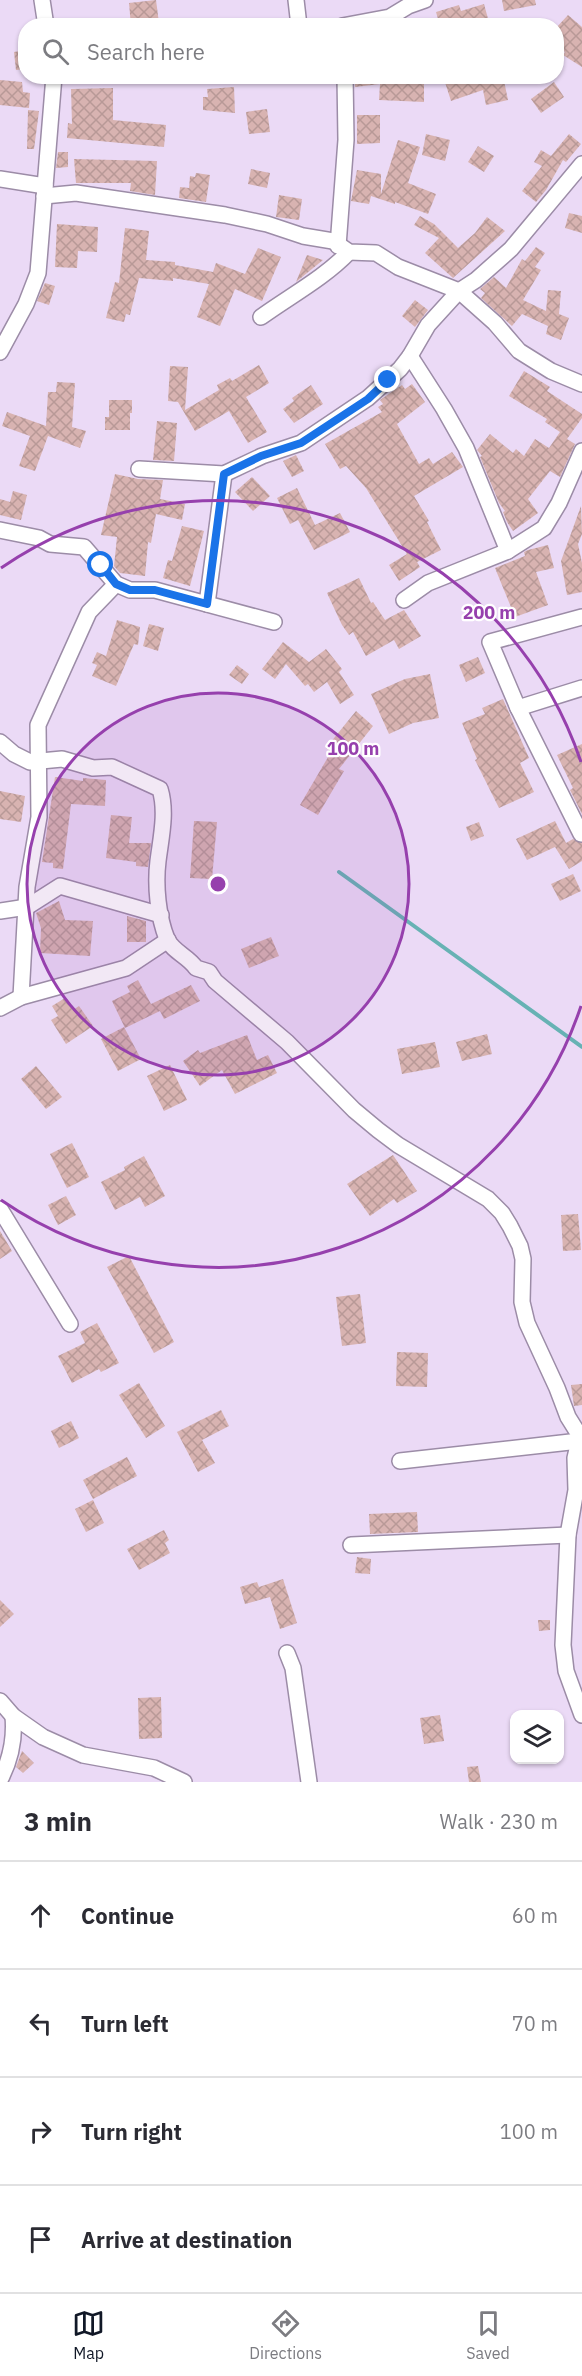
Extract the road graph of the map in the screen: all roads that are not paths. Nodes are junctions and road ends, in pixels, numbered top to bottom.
1 (42, 0) edge
2 (296, 0) edge
3 (425, 0) edge
4 (45, 18) edge
5 (298, 18) edge
6 (385, 18) edge
7 (53, 84) edge
8 (345, 84) edge
9 (582, 164) edge
10 (0, 179) edge
11 (45, 191) junction
12 (344, 249) junction
13 (459, 291) junction
14 (261, 317) dead end
15 (0, 352) edge
16 (410, 356) junction
17 (582, 384) edge
18 (582, 451) edge
19 (139, 468) dead end
20 (224, 474) junction
21 (0, 531) edge
22 (508, 551) junction
23 (116, 584) junction
24 (404, 600) dead end
25 (207, 604) junction
26 (582, 617) edge
27 (274, 622) dead end
28 (582, 688) edge
29 (518, 708) junction
30 (0, 742) edge
31 (37, 762) junction
32 (581, 834) edge
33 (27, 907) junction
34 (0, 910) edge
35 (161, 915) junction
36 (168, 940) junction
37 (21, 997) junction
38 (0, 1008) edge
39 (0, 1209) edge
40 (70, 1324) dead end
41 (580, 1436) edge
42 (400, 1461) dead end
43 (568, 1535) junction
44 (351, 1545) dead end
45 (287, 1653) dead end
46 (0, 1701) edge
47 (582, 1715) edge
48 (13, 1716) junction
49 (0, 1780) edge
50 (184, 1782) edge
51 (309, 1782) edge

1 - 4 street
2 - 5 street
3 - 6 street
7 - 11 street
8 - 12 street
9 - 13 street
10 - 11 street
11 - 12 street
11 - 15 street
12 - 13 street
12 - 14 street
13 - 16 street
13 - 17 street
16 - 20 street
16 - 22 street
18 - 22 street
19 - 20 street
20 - 25 street
21 - 23 street
22 - 24 street
23 - 25 street
23 - 31 street
25 - 27 street
26 - 29 street
28 - 29 street
29 - 32 street
30 - 31 street
31 - 33 street
31 - 35 street
33 - 34 street
33 - 35 street
33 - 37 street
35 - 36 street
36 - 37 street
36 - 41 street
37 - 38 street
39 - 40 street
41 - 42 street
41 - 43 street
43 - 44 street
43 - 47 street
45 - 51 street
46 - 48 street
48 - 49 street
48 - 50 street

